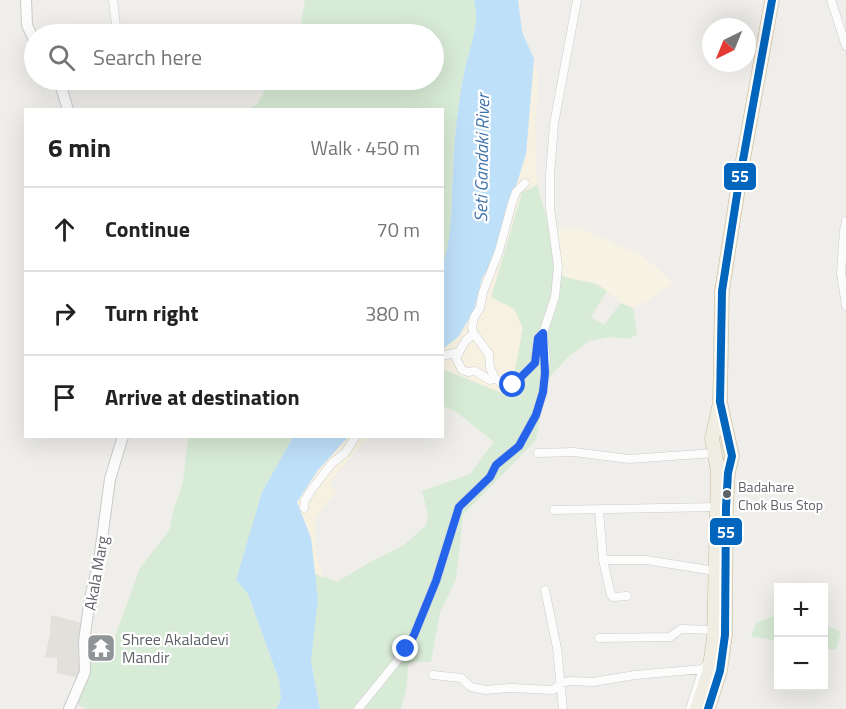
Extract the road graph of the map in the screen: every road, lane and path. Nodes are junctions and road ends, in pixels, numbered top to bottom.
1 (26, 0) edge
2 (113, 0) edge
3 (577, 0) edge
4 (772, 0) edge
5 (831, 0) edge
6 (27, 24) edge
7 (116, 24) edge
8 (846, 46) edge
9 (62, 90) edge
10 (67, 108) edge
11 (525, 183) dead end
12 (846, 221) edge
13 (845, 287) edge
14 (846, 306) edge
15 (543, 333) junction
16 (474, 334) junction
17 (459, 352) junction
18 (444, 356) edge
19 (495, 378) junction
20 (720, 402) junction
21 (122, 438) edge
22 (355, 438) edge
23 (538, 453) dead end
24 (714, 453) junction
25 (717, 507) junction
26 (304, 508) dead end
27 (554, 510) dead end
28 (599, 510) junction
29 (603, 560) junction
30 (716, 571) junction
31 (545, 590) dead end
32 (627, 597) dead end
33 (715, 630) junction
34 (599, 638) dead end
35 (707, 664) junction
36 (433, 675) dead end
37 (561, 683) junction
38 (69, 709) edge
39 (358, 709) edge
40 (563, 709) edge
41 (690, 709) edge
42 (698, 709) edge
43 (708, 709) edge

1 - 6 main road
2 - 7 street
3 - 15 street
4 - 20 highway
5 - 8 street
9 - 10 main road
11 - 16 street
12 - 13 street
13 - 14 street
15 - 19 street
15 - 39 street
16 - 17 street
16 - 19 street
17 - 18 street
17 - 19 street
20 - 24 highway
20 - 43 highway
21 - 38 main road, Akala Marg
22 - 26 street
23 - 24 street
24 - 25 highway
25 - 28 street
25 - 30 highway
27 - 28 street
28 - 29 street
29 - 30 street
29 - 32 street
30 - 33 highway
31 - 37 street
33 - 34 street
33 - 35 highway
35 - 37 street
35 - 41 street
35 - 42 highway
36 - 37 street
37 - 40 street

